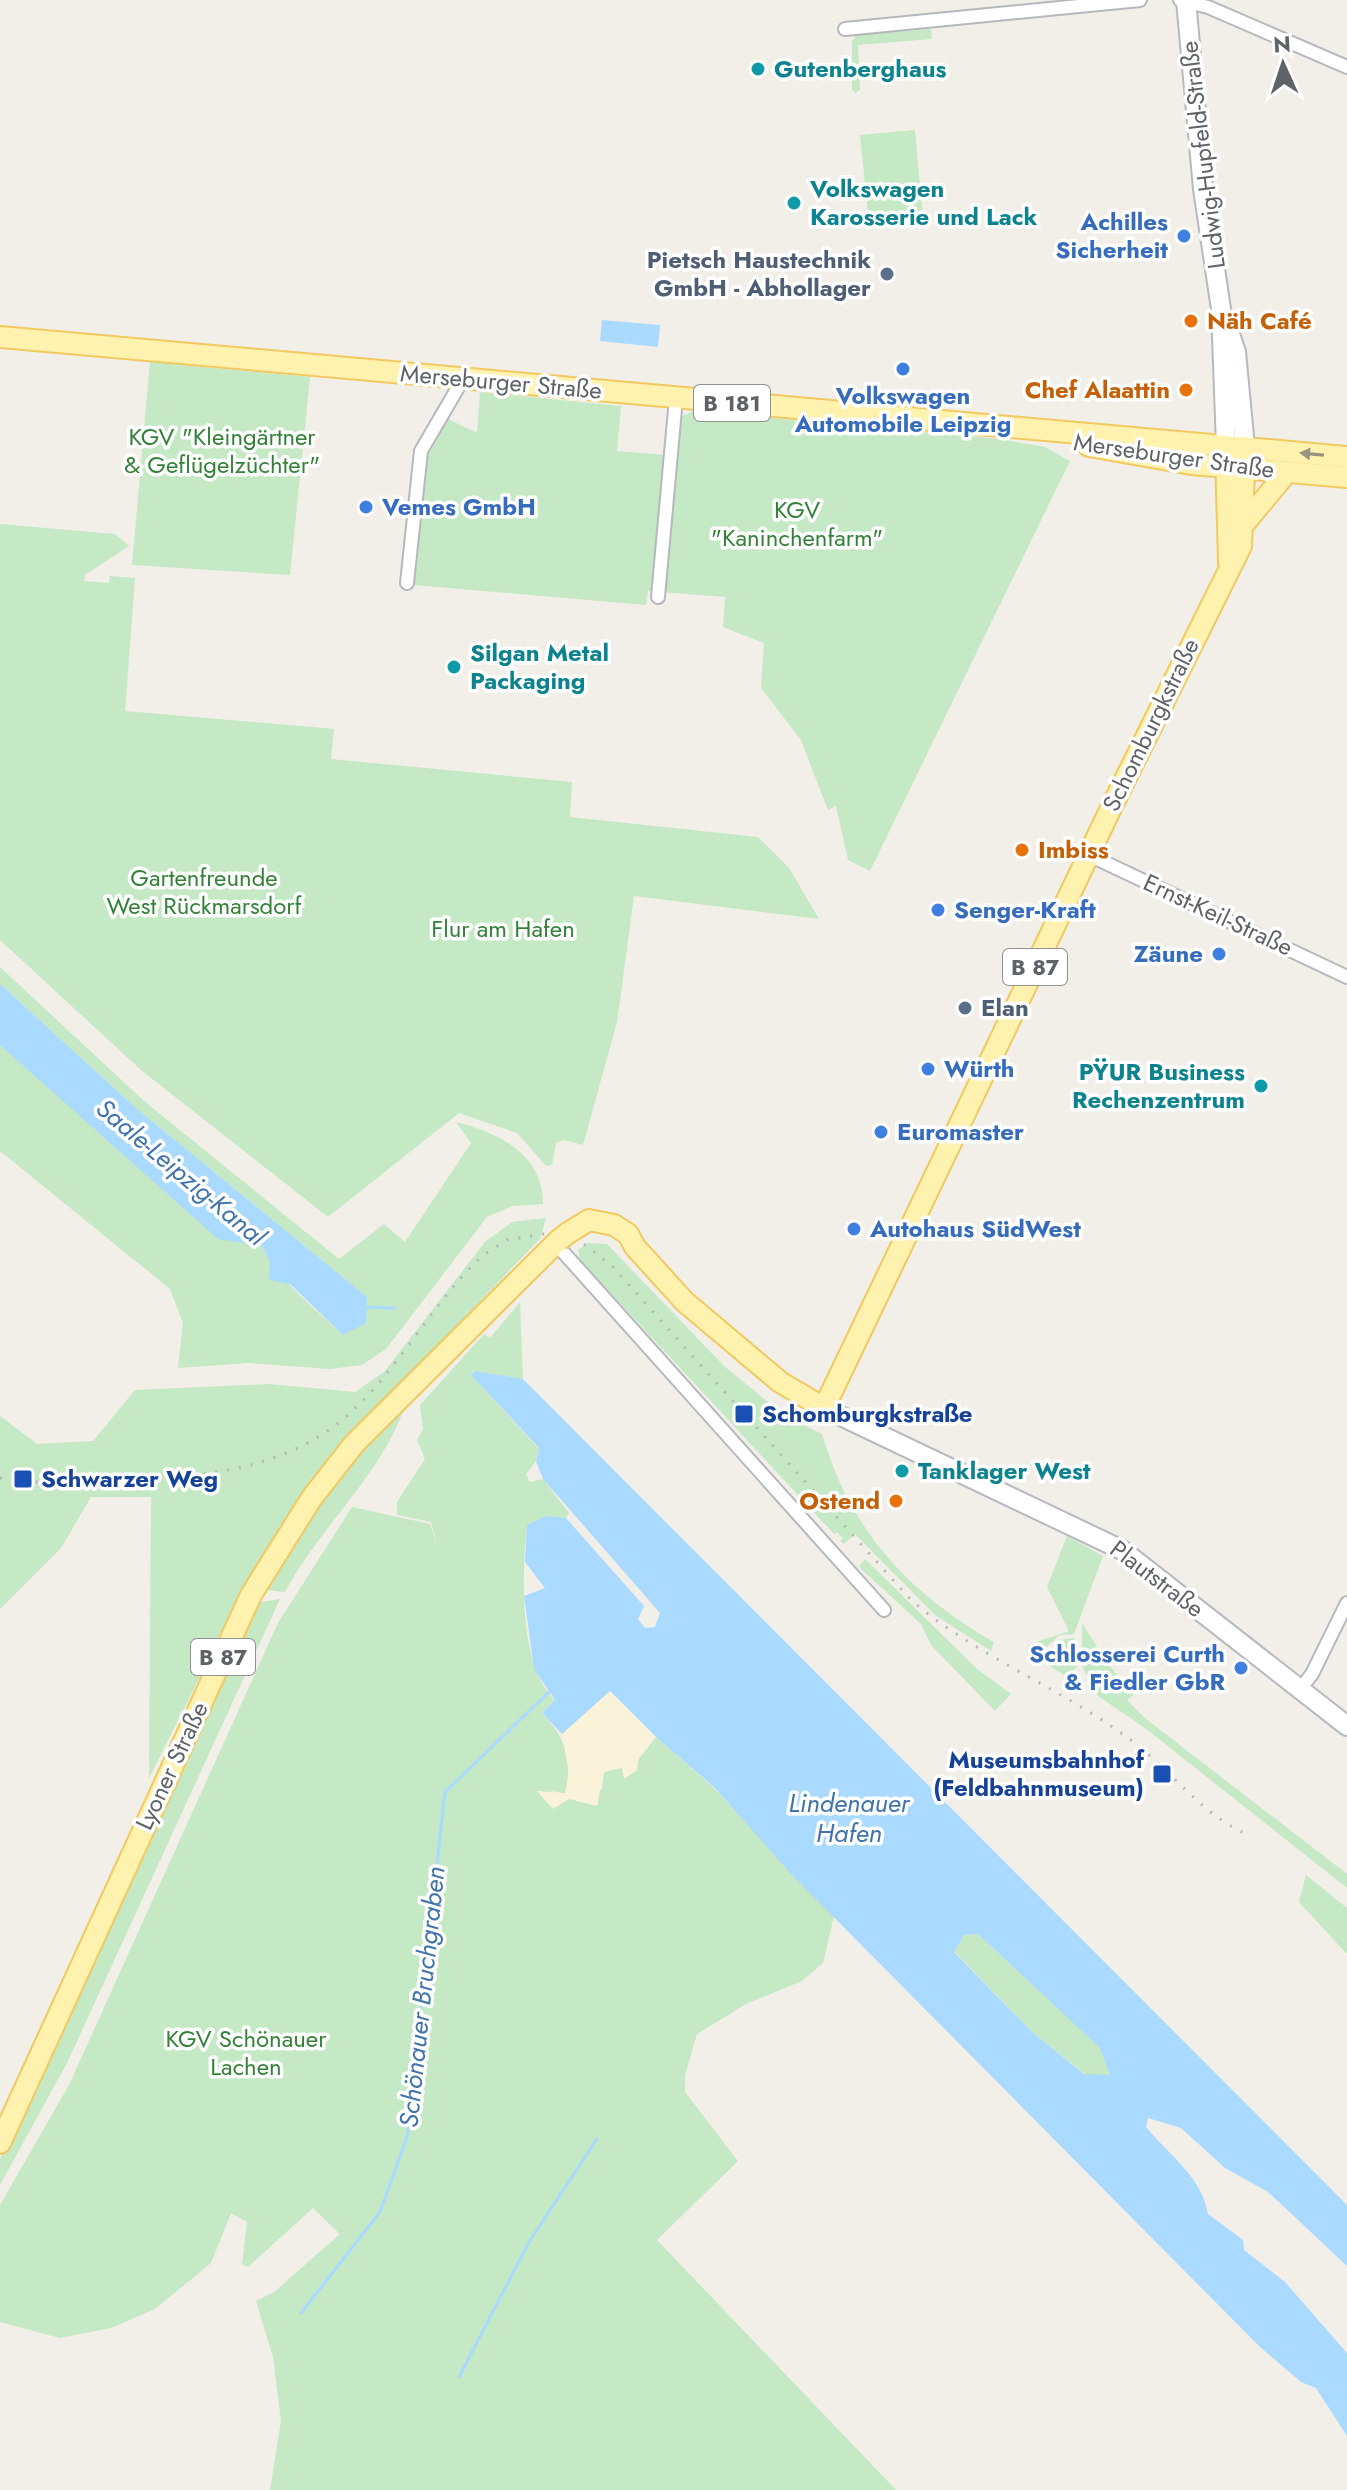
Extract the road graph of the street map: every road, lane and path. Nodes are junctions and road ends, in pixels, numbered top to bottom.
1 (1140, 0) edge
2 (1184, 0) edge
3 (845, 29) dead end
4 (1347, 67) edge
5 (0, 337) edge
6 (463, 379) junction
7 (676, 398) junction
8 (1002, 427) junction
9 (1235, 447) junction
10 (1347, 457) edge
11 (1235, 468) junction
12 (1287, 472) junction
13 (1347, 477) edge
14 (1243, 525) junction
15 (1229, 562) junction
16 (407, 583) dead end
17 (658, 597) dead end
18 (1089, 855) junction
19 (1347, 977) edge
20 (563, 1236) junction
21 (824, 1408) junction
22 (1347, 1603) edge
23 (884, 1610) dead end
24 (1300, 1689) junction
25 (1347, 1726) edge
26 (0, 2143) edge

1 - 3 street
2 - 4 street
2 - 9 main road, Ludwig-Hupfeld-Straße
5 - 6 main road, Merseburger Straße / B 181
6 - 7 main road, Merseburger Straße / B 181
6 - 16 street
7 - 8 main road, Merseburger Straße / B 181
7 - 17 street
8 - 9 main road, Merseburger Straße / B 181
8 - 11 main road, Merseburger Straße / B 181
10 -> 9 main road, Merseburger Straße
9 - 11 main road, Schomburgkstraße / B 87
11 - 12 main road, Merseburger Straße / B 181
11 - 14 main road, Schomburgkstraße
11 - 15 main road, Schomburgkstraße / B 87
12 - 13 main road, Merseburger Straße
12 - 14 main road, B 87
14 - 15 main road, Schomburgkstraße / B 87
15 - 18 main road, Schomburgkstraße / B 87
18 - 19 street, Ernst-Keil-Straße
18 - 21 main road, Schomburgkstraße / B 87
20 - 21 main road, Plautstraße
20 - 23 street
20 - 26 main road, Lyoner Straße / B 87
21 - 24 main road, Plautstraße
22 - 24 street
24 - 25 main road, Plautstraße

